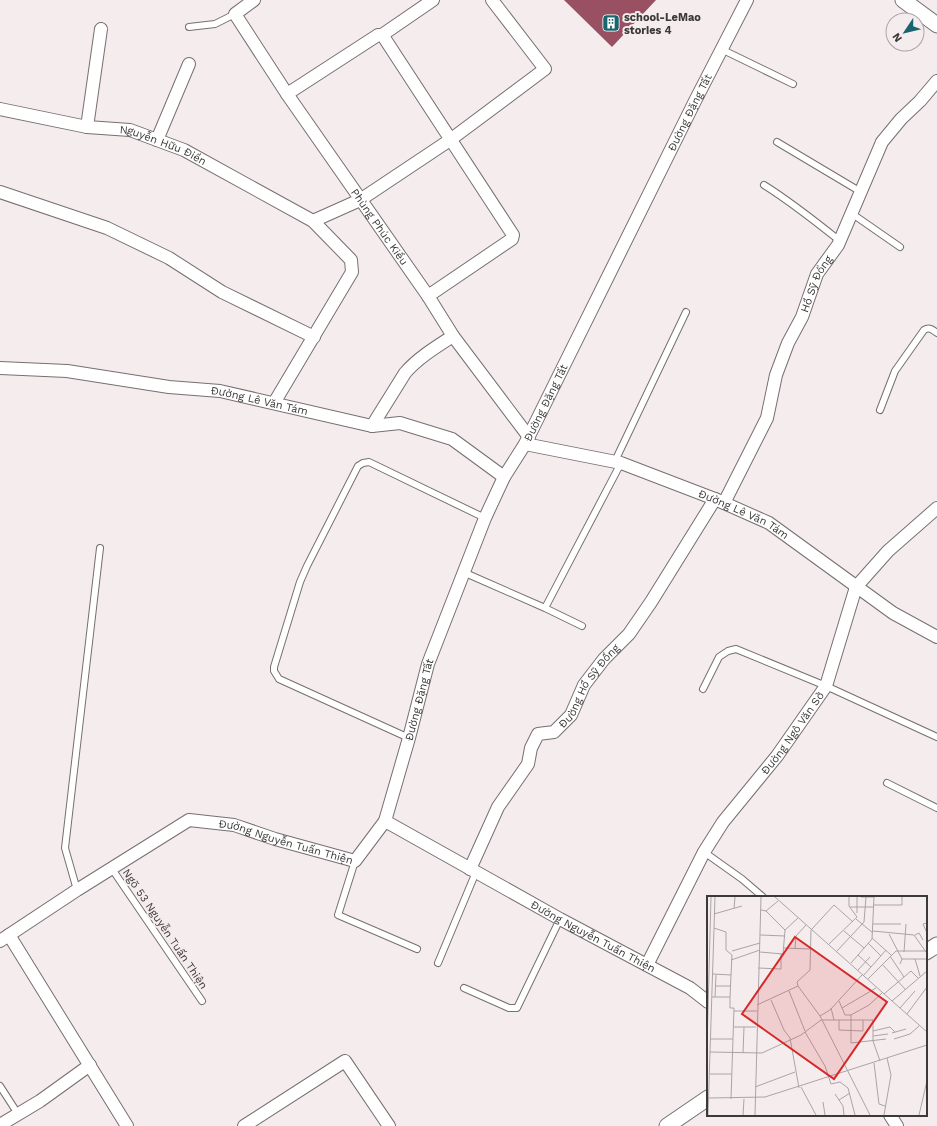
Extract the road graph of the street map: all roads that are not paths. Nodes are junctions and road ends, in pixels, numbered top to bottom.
1 (254, 0) edge
2 (433, 0) edge
3 (492, 0) edge
4 (747, 0) edge
5 (903, 0) edge
6 (235, 14) junction
7 (937, 25) edge
8 (189, 27) dead end
9 (101, 29) dead end
10 (382, 35) junction
11 (721, 49) junction
12 (189, 64) dead end
13 (937, 81) edge
14 (794, 84) dead end
15 (287, 94) junction
16 (0, 109) edge
17 (87, 127) junction
18 (157, 140) junction
19 (450, 140) junction
20 (777, 142) dead end
21 (764, 185) dead end
22 (0, 192) edge
23 (861, 192) junction
24 (360, 200) junction
25 (851, 213) junction
26 (313, 221) junction
27 (840, 241) junction
28 (900, 248) dead end
29 (428, 296) junction
30 (686, 312) dead end
31 (937, 333) edge
32 (452, 336) junction
33 (314, 337) junction
34 (0, 368) edge
35 (274, 403) junction
36 (880, 410) dead end
37 (372, 426) junction
38 (527, 440) junction
39 (618, 462) junction
40 (504, 477) junction
41 (719, 501) junction
42 (937, 508) edge
43 (485, 518) junction
44 (100, 548) dead end
45 (463, 572) junction
46 (856, 587) junction
47 (545, 608) junction
48 (582, 626) dead end
49 (937, 637) edge
50 (826, 686) junction
51 (703, 689) dead end
52 (937, 737) edge
53 (409, 738) junction
54 (887, 783) dead end
55 (937, 808) edge
56 (385, 821) junction
57 (704, 852) junction
58 (355, 861) junction
59 (112, 869) junction
60 (473, 870) junction
61 (76, 890) junction
62 (762, 896) edge
63 (560, 919) junction
64 (4, 938) edge
65 (937, 945) edge
66 (417, 949) dead end
67 (927, 951) edge
68 (438, 962) dead end
69 (647, 965) junction
70 (464, 988) dead end
71 (202, 1001) dead end
72 (707, 1001) edge
73 (90, 1065) junction
74 (0, 1086) edge
75 (707, 1099) edge
76 (18, 1114) junction
77 (891, 1116) edge
78 (0, 1125) edge
79 (127, 1126) edge
80 (244, 1126) edge
81 (389, 1126) edge
82 (667, 1126) edge
83 (897, 1126) edge

1 - 6 street
2 - 10 street
3 - 19 street
4 - 11 street, Đường Đặng Tất
5 - 7 street
6 - 8 lane
6 - 15 street, Phùng Phúc Kiều
9 - 17 street
10 - 15 street
10 - 19 street
11 - 14 lane
11 - 38 street, Đường Đặng Tất
12 - 18 street
13 - 23 street, Hồ Sỹ Đồng
15 - 24 street, Phùng Phúc Kiều
16 - 17 street, Nguyễn Hữu Điền
17 - 18 street, Nguyễn Hữu Điền
18 - 26 street, Nguyễn Hữu Điền
19 - 24 street
19 - 29 street
20 - 23 lane
21 - 27 lane
22 - 33 street
23 - 25 street, Hồ Sỹ Đồng
24 - 26 street
24 - 29 street, Phùng Phúc Kiều
25 - 27 street, Hồ Sỹ Đồng
25 - 28 lane
26 - 33 street, Nguyễn Hữu Điền
27 - 41 street, Hồ Sỹ Đồng
29 - 32 street, Phùng Phúc Kiều
30 - 39 lane
31 - 36 lane
32 - 37 street
32 - 38 street, Phùng Phúc Kiều
33 - 35 street, Nguyễn Hữu Điền
34 - 35 street, Đường Lê Văn Tám
35 - 37 street, Đường Lê Văn Tám
37 - 40 street, Đường Lê Văn Tám
38 - 39 street, Đường Lê Văn Tám
38 - 40 street, Đường Đặng Tất
39 - 41 street, Đường Lê Văn Tám
39 - 47 lane
40 - 43 street, Đường Đặng Tất
41 - 46 street, Đường Lê Văn Tám
41 - 60 street, Đường Hồ Sỹ Đồng
42 - 46 street, Đường Ngô Văn Sở
43 - 45 street, Đường Đặng Tất
43 - 53 lane
44 - 61 lane
45 - 47 lane
45 - 53 street, Đường Đặng Tất
46 - 49 street, Đường Lê Văn Tám
46 - 50 street, Đường Ngô Văn Sở
47 - 48 lane
50 - 51 lane
50 - 52 lane
50 - 57 street, Đường Ngô Văn Sở
53 - 56 street, Đường Đặng Tất
54 - 55 lane
56 - 58 street, Đường Nguyễn Tuấn Thiện
56 - 60 street, Đường Nguyễn Tuấn Thiện
57 - 62 lane
57 - 69 street, Đường Ngô Văn Sở
58 - 59 street, Đường Nguyễn Tuấn Thiện
58 - 66 lane
59 - 61 street, Đường Nguyễn Tuấn Thiện
59 - 71 lane, Ngõ 53 Nguyễn Tuấn Thiện
60 - 63 street, Đường Nguyễn Tuấn Thiện
60 - 68 lane
61 - 64 street, Đường Nguyễn Tuấn Thiện
63 - 69 street, Đường Nguyễn Tuấn Thiện
63 - 70 lane
64 - 73 street
65 - 67 street
69 - 72 street, Đường Nguyễn Tuấn Thiện
73 - 76 street
73 - 79 street
74 - 76 lane
75 - 82 street
76 - 78 street
77 - 83 street
80 - 81 street

